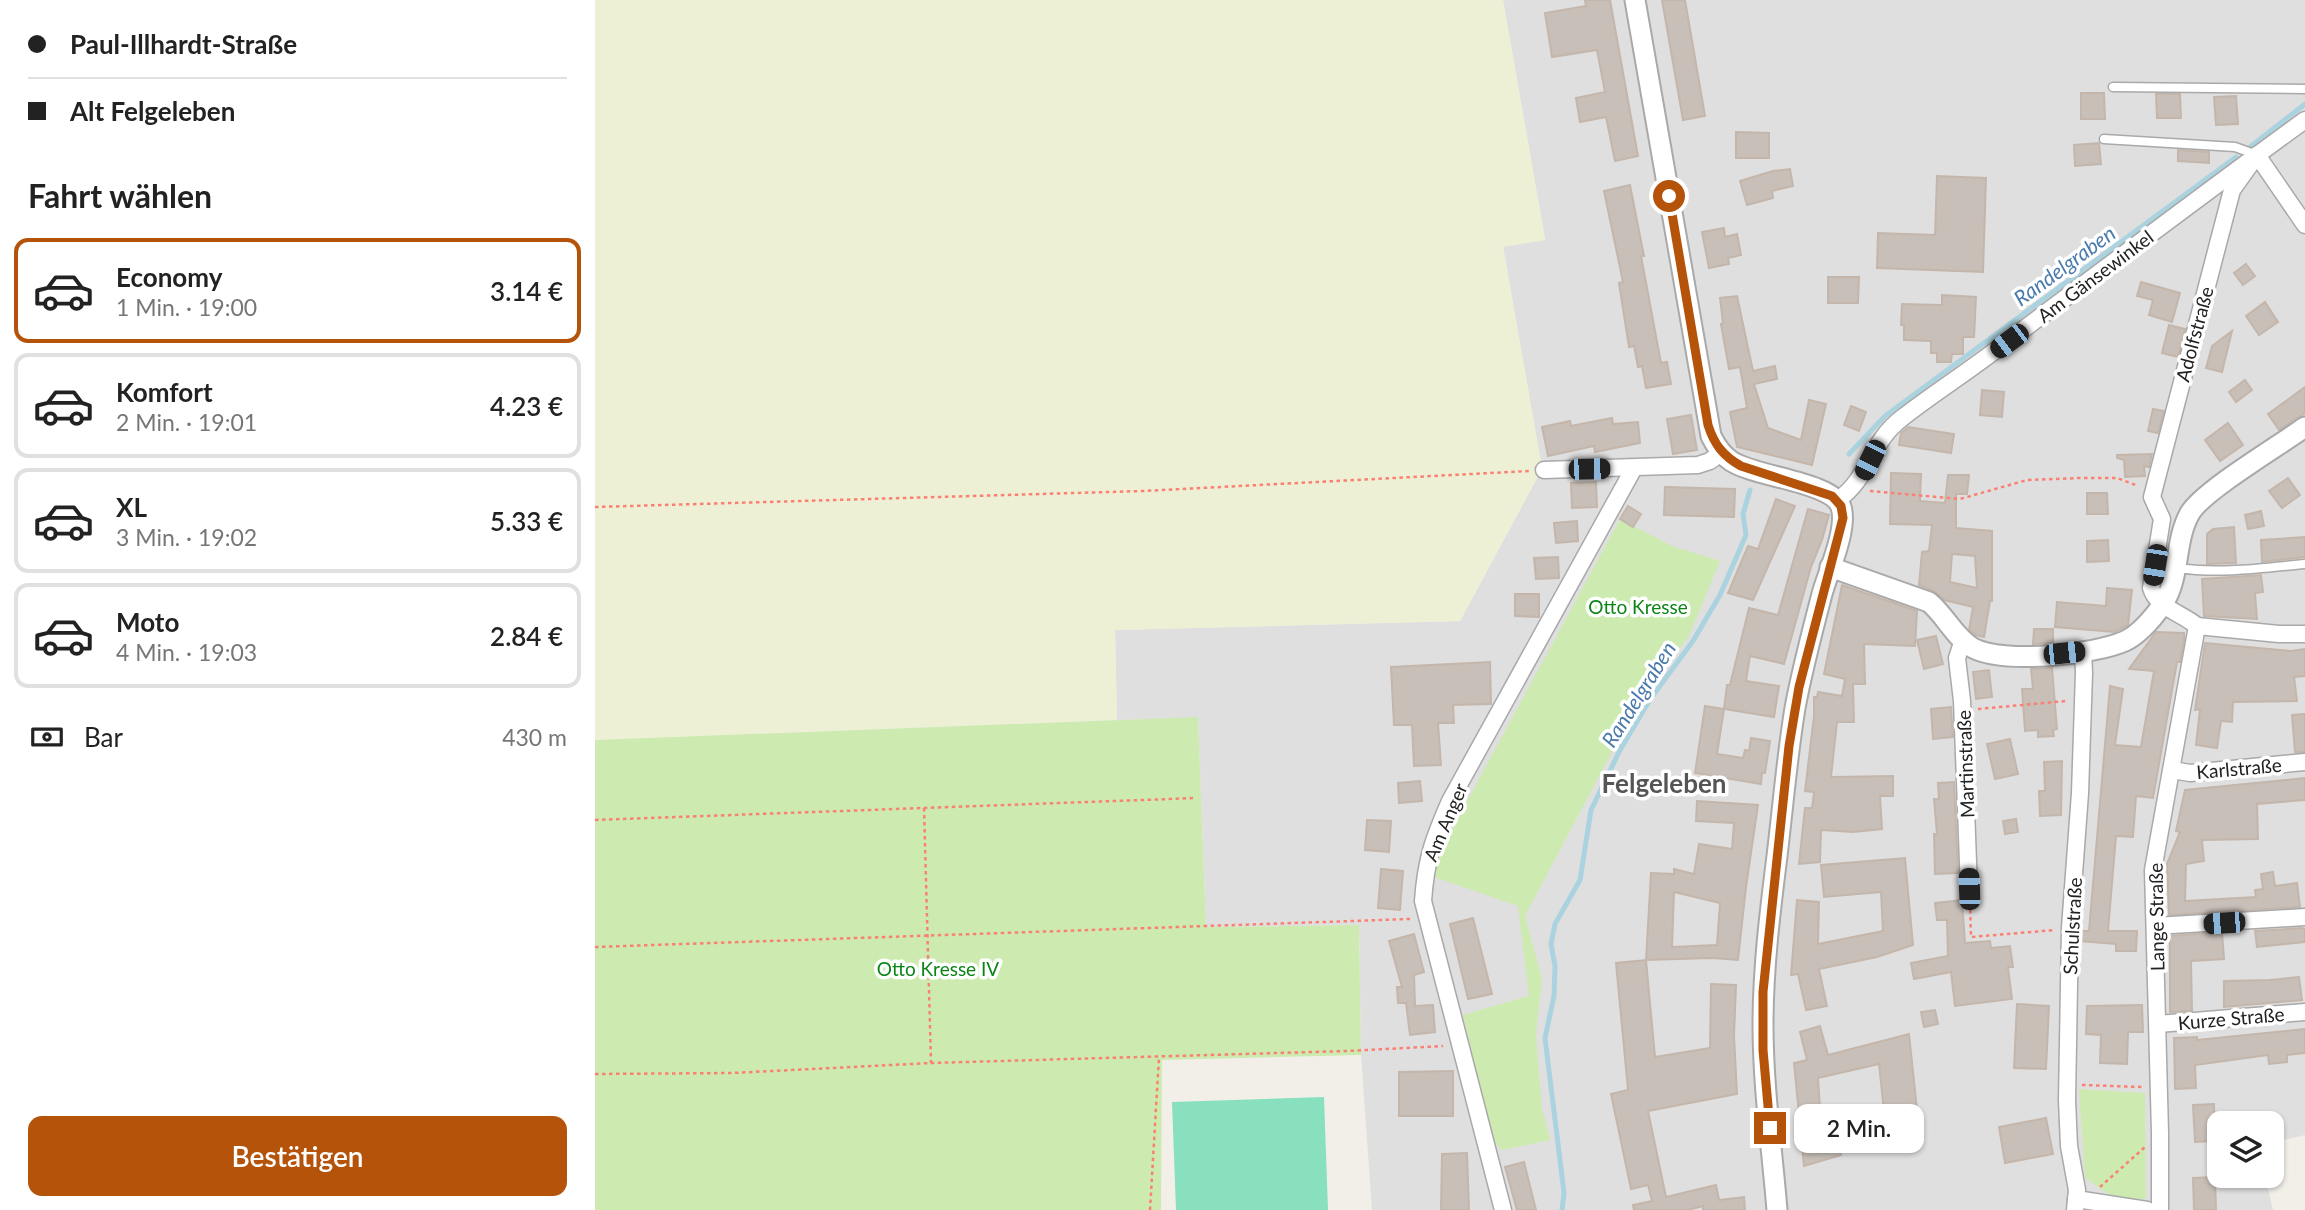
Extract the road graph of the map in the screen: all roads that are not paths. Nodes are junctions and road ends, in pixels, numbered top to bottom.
1 (1635, 0) edge
2 (2113, 87) dead end
3 (2305, 89) edge
4 (2305, 120) edge
5 (2103, 139) dead end
6 (2257, 155) junction
7 (2305, 225) edge
8 (2305, 427) edge
9 (1722, 452) junction
10 (1634, 468) junction
11 (1544, 470) road end
12 (1845, 495) junction
13 (2162, 519) junction
14 (2186, 525) junction
15 (2305, 564) edge
16 (1830, 567) junction
17 (2177, 568) junction
18 (2162, 605) junction
19 (2197, 626) junction
20 (2305, 634) edge
21 (1963, 640) junction
22 (2083, 651) junction
23 (2305, 762) edge
24 (2172, 770) junction
25 (1969, 889) road end
26 (2305, 917) edge
27 (2155, 926) junction
28 (2305, 1012) edge
29 (2158, 1024) junction
30 (2081, 1203) edge
31 (1503, 1210) edge
32 (1777, 1210) edge
33 (2147, 1210) edge
34 (2159, 1210) edge

1 - 9 street
2 - 3 lane
4 - 6 street, Am Gänsewinkel
5 - 6 lane
6 - 7 street
6 - 12 street, Am Gänsewinkel
6 - 13 street, Adolfstraße
8 - 14 street
9 - 10 street
9 - 12 street
10 - 11 street
10 - 31 street, Am Anger
12 - 16 street
13 - 14 street
13 - 18 street, Adolfstraße
14 - 17 street
15 - 17 lane
16 - 21 street
16 - 32 street
17 - 18 street
18 - 19 street
18 - 22 street
19 - 20 street
19 - 24 street, Lange Straße
21 - 22 street
21 - 25 street, Martinstraße
22 - 30 street, Schulstraße
23 - 24 street, Karlstraße
24 - 27 street, Lange Straße
26 - 27 street
27 - 29 street, Lange Straße
28 - 29 street, Kurze Straße
29 - 34 street, Lange Straße
30 - 33 street

